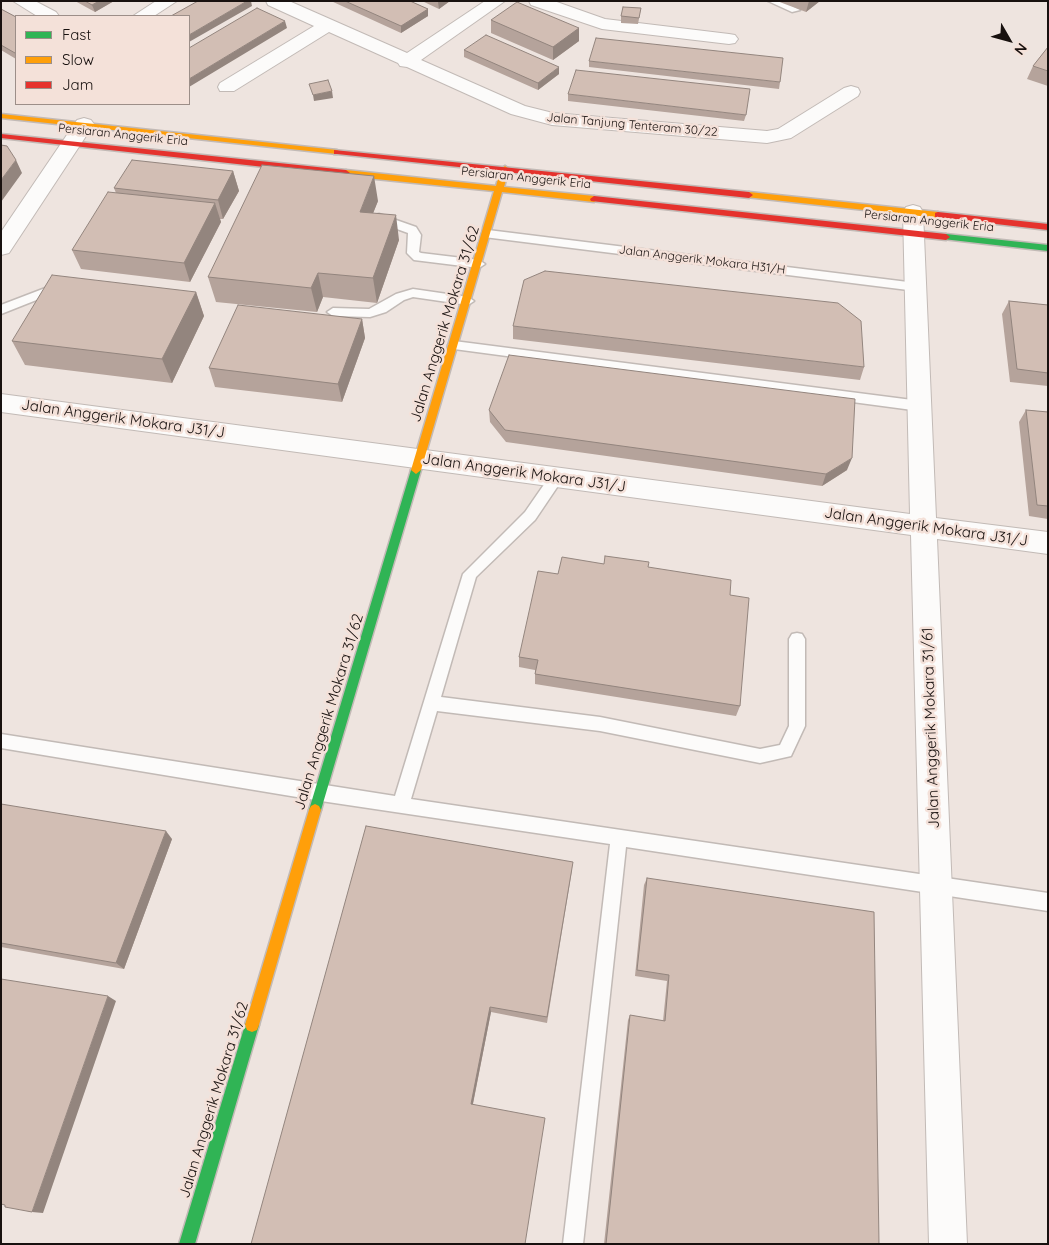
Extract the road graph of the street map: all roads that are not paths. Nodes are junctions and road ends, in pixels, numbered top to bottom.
1 (21, 1) edge
2 (168, 1) edge
3 (274, 1) edge
4 (497, 1) edge
5 (537, 1) edge
6 (773, 1) edge
7 (795, 10) dead end
8 (48, 15) edge
9 (144, 15) edge
10 (326, 26) junction
11 (729, 39) dead end
12 (406, 62) junction
13 (227, 87) dead end
14 (851, 92) dead end
15 (1, 116) edge
16 (84, 124) junction
17 (1, 136) edge
18 (71, 144) junction
19 (505, 169) junction
20 (501, 189) junction
21 (375, 217) edge
22 (914, 223) junction
23 (1048, 227) edge
24 (488, 234) junction
25 (1, 248) edge
26 (1048, 248) edge
27 (479, 264) junction
28 (916, 287) junction
29 (77, 295) edge
30 (468, 301) junction
31 (1, 310) edge
32 (333, 312) dead end
33 (454, 345) junction
34 (1, 403) edge
35 (920, 406) junction
36 (420, 459) junction
37 (556, 477) junction
38 (924, 526) junction
39 (1048, 543) edge
40 (797, 640) dead end
41 (430, 703) junction
42 (1, 741) edge
43 (321, 793) junction
44 (401, 805) junction
45 (619, 837) junction
46 (936, 883) junction
47 (1048, 902) edge
48 (187, 1244) edge
49 (573, 1244) edge
50 (948, 1244) edge

1 - 8 street
2 - 9 street
3 - 10 street, Jalan Tanjung Tenteram 30/22
4 - 12 street
5 - 11 street
6 - 7 lane
10 - 12 street, Jalan Tanjung Tenteram 30/22
10 - 13 street
12 - 14 street, Jalan Tanjung Tenteram 30/22
15 - 16 street, Persiaran Anggerik Eria
16 - 18 street
16 - 19 street, Persiaran Anggerik Eria
17 - 18 street, Persiaran Anggerik Eria
18 - 20 street, Persiaran Anggerik Eria
18 - 25 street
19 - 20 street, Jalan Anggerik Mokara 31/62
19 - 22 street, Persiaran Anggerik Eria
20 - 22 street, Persiaran Anggerik Eria
20 - 24 street, Jalan Anggerik Mokara 31/62
21 - 27 lane
22 - 23 street, Persiaran Anggerik Eria
22 - 26 street, Persiaran Anggerik Eria
22 - 28 street, Jalan Anggerik Mokara 31/61
24 - 27 street, Jalan Anggerik Mokara 31/62
24 - 28 lane, Jalan Anggerik Mokara H31/H
27 - 30 street, Jalan Anggerik Mokara 31/62
28 - 35 street, Jalan Anggerik Mokara 31/61
29 - 31 lane
30 - 32 lane
30 - 33 street, Jalan Anggerik Mokara 31/62
33 - 35 lane
33 - 36 street, Jalan Anggerik Mokara 31/62
34 - 36 street, Jalan Anggerik Mokara J31/J
35 - 38 street, Jalan Anggerik Mokara 31/61
36 - 37 street, Jalan Anggerik Mokara J31/J
36 - 43 street, Jalan Anggerik Mokara 31/62
37 - 38 street, Jalan Anggerik Mokara J31/J
37 - 41 lane
38 - 39 street, Jalan Anggerik Mokara J31/J
38 - 46 street, Jalan Anggerik Mokara 31/61
40 - 41 lane
41 - 44 lane
42 - 43 lane
43 - 44 lane
43 - 48 street, Jalan Anggerik Mokara 31/62
44 - 45 lane
45 - 46 lane
45 - 49 lane
46 - 47 lane
46 - 50 street, Jalan Anggerik Mokara 31/61

